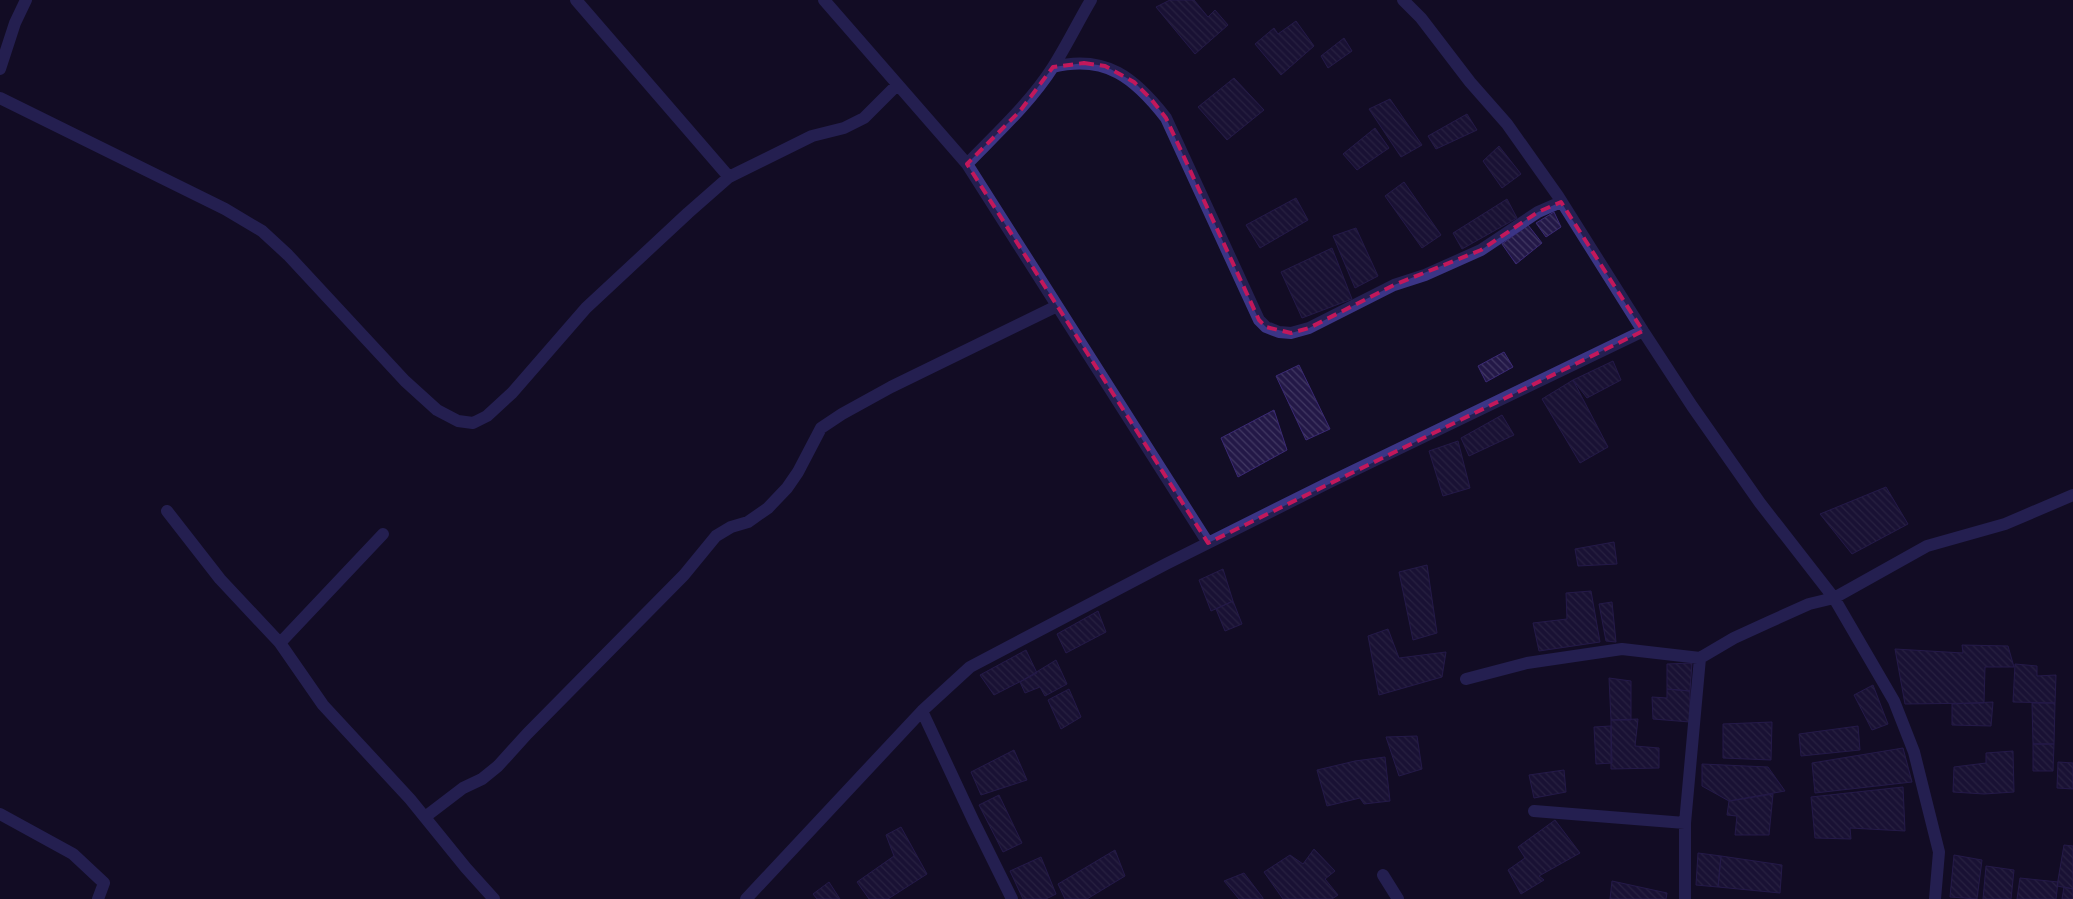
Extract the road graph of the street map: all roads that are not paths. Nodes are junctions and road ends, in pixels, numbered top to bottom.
1 (26, 0) edge
2 (576, 0) edge
3 (824, 0) edge
4 (1091, 0) edge
5 (1403, 0) edge
6 (1053, 67) junction
7 (0, 70) edge
8 (897, 85) junction
9 (0, 98) edge
10 (967, 164) junction
11 (730, 177) junction
12 (1561, 202) junction
13 (1057, 306) junction
14 (1643, 331) junction
15 (2073, 495) edge
16 (167, 511) dead end
17 (383, 534) dead end
18 (1208, 543) junction
19 (1834, 598) junction
20 (280, 643) junction
21 (1700, 658) junction
22 (1466, 679) dead end
23 (922, 712) junction
24 (1534, 810) dead end
25 (0, 814) edge
26 (425, 817) junction
27 (1684, 823) junction
28 (1384, 875) dead end
29 (98, 899) edge
30 (494, 899) edge
31 (746, 899) edge
32 (1012, 899) edge
33 (1398, 899) edge
34 (1685, 899) edge
35 (1935, 899) edge

1 - 7 street
2 - 11 street
3 - 8 street
4 - 6 street
5 - 12 street
6 - 10 street
6 - 12 street
8 - 10 street
8 - 11 street
9 - 11 street
10 - 13 street
12 - 14 street
13 - 18 street
13 - 26 street
14 - 18 street
14 - 19 street
15 - 19 street
16 - 20 street
17 - 20 street
18 - 23 street
19 - 21 street
19 - 35 street
20 - 26 street
21 - 22 street
21 - 27 street
23 - 31 street
23 - 32 street
24 - 27 street
25 - 29 street
26 - 30 street
27 - 34 street
28 - 33 street

